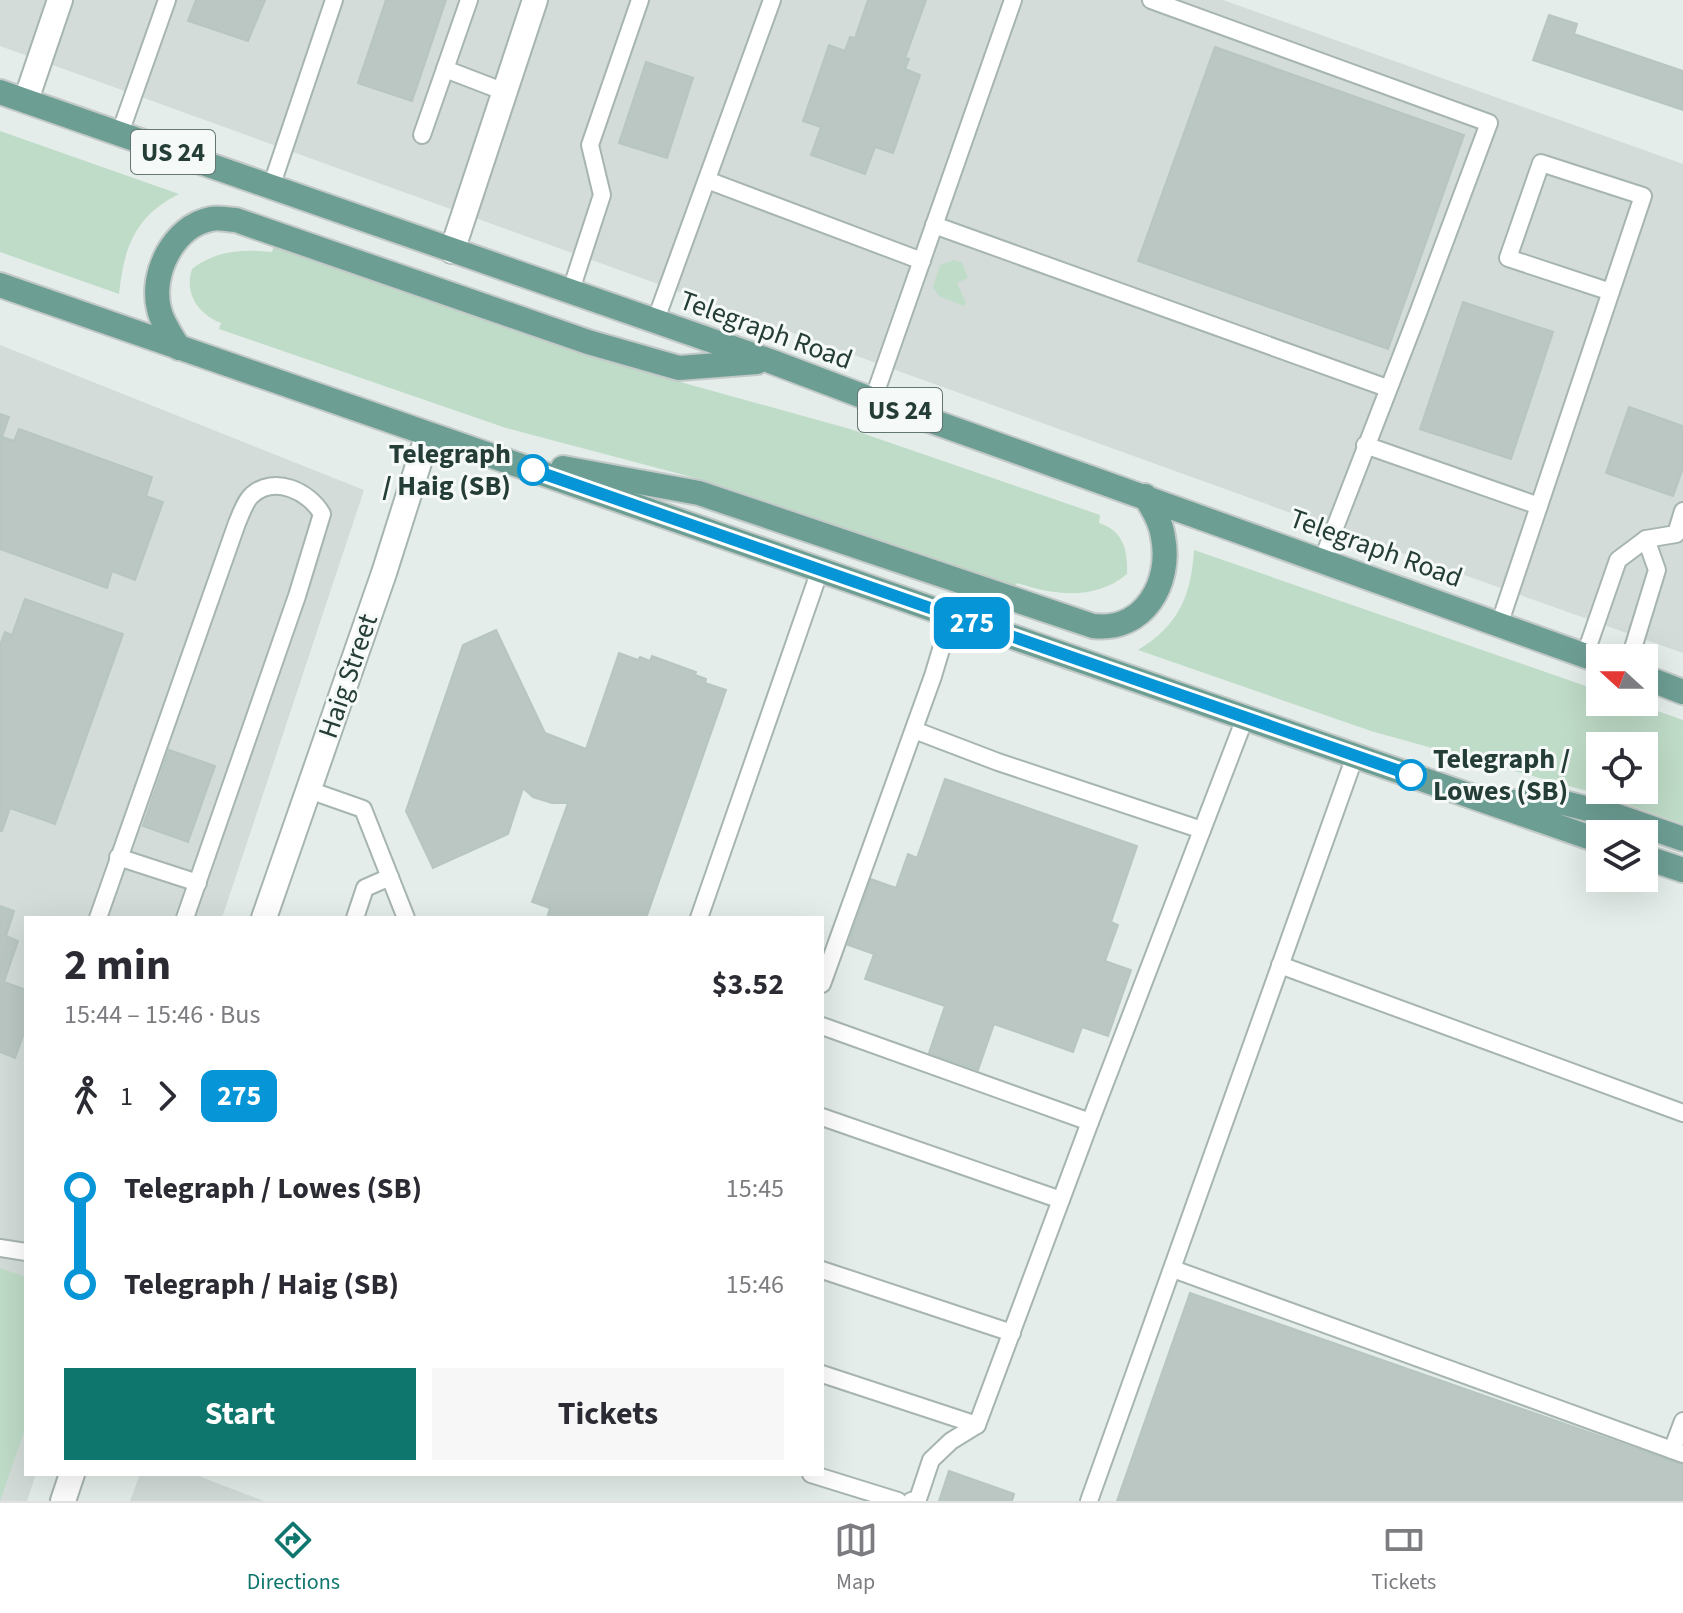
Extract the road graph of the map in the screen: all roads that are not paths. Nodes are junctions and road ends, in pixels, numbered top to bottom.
1 (60, 0) edge
2 (167, 0) edge
3 (334, 0) edge
4 (469, 0) edge
5 (535, 0) edge
6 (640, 0) edge
7 (772, 0) edge
8 (1013, 0) edge
9 (1151, 0) edge
10 (445, 69) junction
11 (0, 92) edge
12 (505, 92) junction
13 (26, 100) junction
14 (120, 133) junction
15 (422, 135) dead end
16 (707, 180) junction
17 (271, 187) junction
18 (934, 225) junction
19 (452, 251) junction
20 (922, 261) junction
21 (0, 285) edge
22 (1611, 292) junction
23 (570, 293) junction
24 (655, 322) junction
25 (179, 348) junction
26 (770, 361) junction
27 (1387, 388) junction
28 (873, 400) junction
29 (428, 434) junction
30 (1365, 445) junction
31 (491, 456) junction
32 (1145, 496) junction
33 (1539, 506) junction
34 (1683, 511) edge
35 (1646, 539) junction
36 (1322, 561) junction
37 (820, 570) junction
38 (951, 616) junction
39 (1499, 625) junction
40 (1597, 644) edge
41 (1634, 644) edge
42 (1586, 656) edge
43 (1658, 682) edge
44 (1683, 692) edge
45 (1245, 718) junction
46 (914, 730) junction
47 (1355, 756) junction
48 (309, 790) junction
49 (1485, 801) junction
50 (1202, 830) junction
51 (1586, 836) edge
52 (1683, 839) edge
53 (118, 857) junction
54 (1658, 862) edge
55 (1683, 870) edge
56 (390, 877) junction
57 (198, 883) junction
58 (99, 916) edge
59 (186, 916) edge
60 (265, 916) edge
61 (356, 916) edge
62 (405, 916) edge
63 (700, 916) edge
64 (1280, 965) junction
65 (824, 978) edge
66 (824, 1027) edge
67 (1683, 1113) edge
68 (824, 1118) edge
69 (1090, 1122) junction
70 (1061, 1200) junction
71 (0, 1248) edge
72 (24, 1252) edge
73 (1173, 1269) junction
74 (824, 1271) edge
75 (1012, 1333) junction
76 (824, 1375) edge
77 (1683, 1421) edge
78 (977, 1425) junction
79 (1678, 1452) edge
80 (71, 1476) edge
81 (817, 1476) edge
82 (63, 1501) edge
83 (898, 1501) edge
84 (911, 1501) edge
85 (1089, 1501) edge

1 - 13 street
2 - 14 lane
3 - 17 lane
4 - 10 lane
5 - 12 street
6 - 23 lane
7 - 16 lane
8 - 18 lane
9 - 27 lane
10 - 12 lane
10 - 15 lane
11 - 13 main road, Telegraph Road / US 24
12 - 19 street
13 - 14 main road, Telegraph Road / US 24
14 - 17 main road, Telegraph Road / US 24
16 - 20 lane
16 - 24 lane
17 - 19 main road, Telegraph Road / US 24
18 - 20 lane
18 - 27 lane
19 - 23 main road, Telegraph Road / US 24
20 - 28 lane
21 - 25 main road
22 - 22 lane
22 - 33 lane
23 - 24 main road, Telegraph Road / US 24
24 - 26 main road, Telegraph Road / US 24
25 - 26 main road
25 - 29 main road
26 - 28 main road, Telegraph Road / US 24
27 - 30 lane
28 - 32 main road, Telegraph Road / US 24
29 - 31 main road
29 - 48 street, Haig Street
30 - 33 lane
30 - 36 lane
31 - 32 main road
31 - 37 main road
32 - 36 main road, Telegraph Road / US 24
33 - 39 lane
34 - 35 lane
35 - 40 lane
35 - 41 lane
36 - 39 main road, Telegraph Road / US 24
37 - 38 main road
37 - 63 lane
38 - 45 main road
38 - 46 lane
39 - 42 main road, Telegraph Road / US 24
43 - 44 main road
45 - 47 main road
45 - 50 lane
46 - 50 lane
46 - 65 lane
47 - 49 main road
47 - 64 lane
48 - 56 lane
48 - 60 street, Haig Street
49 - 51 main road
49 - 52 main road
50 - 69 lane
53 - 57 lane
53 - 57 lane
53 - 58 lane
54 - 55 main road
56 - 61 lane
56 - 62 lane
57 - 59 lane
64 - 67 lane
64 - 73 lane
66 - 69 lane
68 - 70 lane
69 - 70 lane
70 - 75 lane
71 - 72 lane
73 - 79 lane
73 - 85 lane
74 - 75 lane
75 - 78 lane
76 - 78 lane
77 - 79 lane
78 - 84 lane
80 - 82 street
81 - 83 lane

